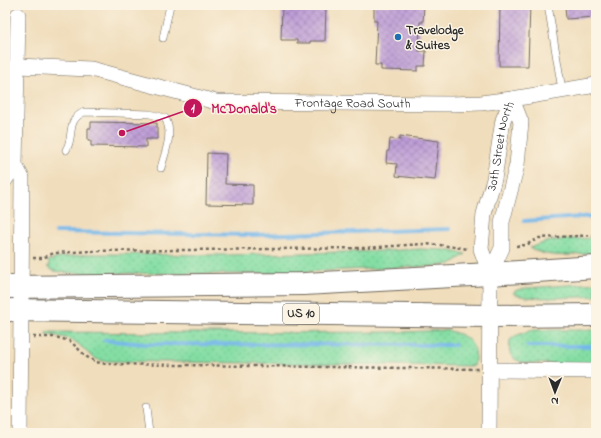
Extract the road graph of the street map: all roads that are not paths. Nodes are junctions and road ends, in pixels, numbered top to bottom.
1 (170, 5) edge
2 (548, 5) edge
3 (18, 15) dead end
4 (164, 38) dead end
5 (17, 66) junction
6 (596, 85) edge
7 (562, 90) junction
8 (512, 100) junction
9 (66, 150) dead end
10 (10, 165) edge
11 (161, 168) dead end
12 (5, 180) edge
13 (596, 267) edge
14 (490, 274) junction
15 (13, 287) edge
16 (13, 310) edge
17 (596, 315) edge
18 (490, 316) junction
19 (490, 370) junction
20 (596, 371) edge
21 (146, 408) dead end
22 (20, 433) edge
23 (149, 433) edge
24 (489, 433) edge

1 - 4 lane
2 - 7 lane
3 - 5 street
5 - 8 street, Frontage Road South
5 - 10 street
6 - 7 street, Frontage Road South
7 - 8 street, Frontage Road South
8 - 14 street, 30th Street North
8 - 14 street, 30th Street North
9 - 11 lane
10 - 12 street
10 - 15 street
13 - 14 main road
14 - 15 main road
14 - 18 street, 30th Street North
15 - 16 street
16 - 18 main road, US 10
16 - 22 street
17 - 18 main road, US 10
18 - 19 street, 30th Street North
19 - 20 street
19 - 24 street, 30th Street North
21 - 23 lane

